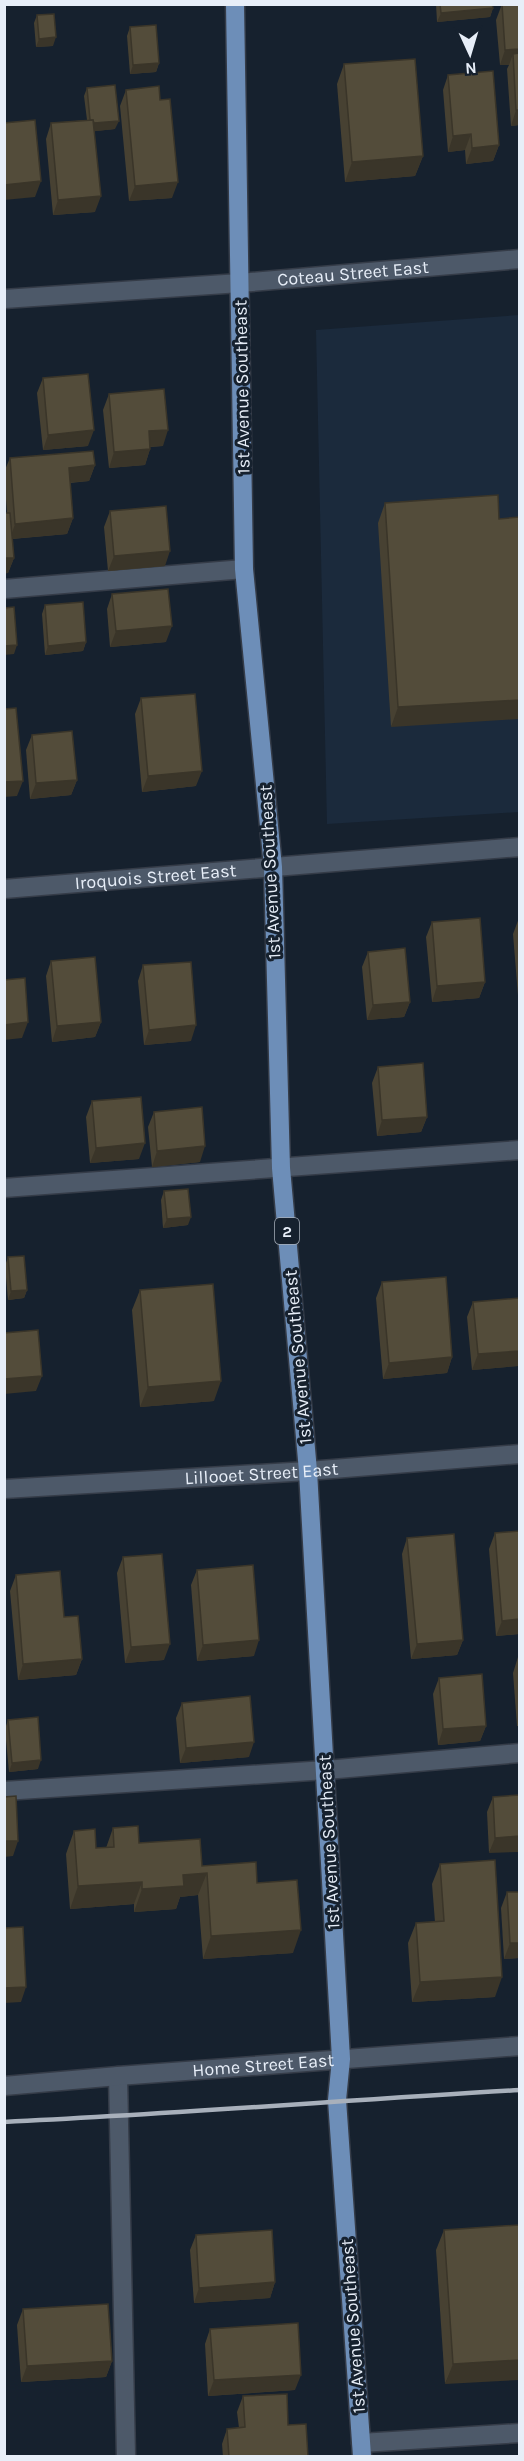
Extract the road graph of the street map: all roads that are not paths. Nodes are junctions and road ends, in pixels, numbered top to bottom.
1 (235, 4) edge
2 (519, 260) edge
3 (240, 283) junction
4 (4, 299) edge
5 (244, 569) junction
6 (4, 589) edge
7 (519, 847) edge
8 (273, 867) junction
9 (4, 889) edge
10 (519, 1150) edge
11 (281, 1168) junction
12 (4, 1188) edge
13 (519, 1454) edge
14 (308, 1471) junction
15 (4, 1489) edge
16 (519, 1753) edge
17 (326, 1770) junction
18 (4, 1791) edge
19 (519, 2046) edge
20 (341, 2059) junction
21 (118, 2076) junction
22 (4, 2086) edge
23 (519, 2433) edge
24 (361, 2450) edge
25 (126, 2457) edge

1 - 3 main road, 1st Avenue Southeast / 2
2 - 3 street, Coteau Street East
3 - 4 street, Coteau Street East
3 - 5 main road, 1st Avenue Southeast / 2
5 - 6 street
5 - 8 main road, 1st Avenue Southeast / 2
7 - 8 street, Iroquois Street East
8 - 9 street, Iroquois Street East
8 - 11 main road, 1st Avenue Southeast / 2
10 - 11 street
11 - 12 street
11 - 14 main road, 1st Avenue Southeast / 2
13 - 14 street, Lillooet Street East
14 - 15 street, Lillooet Street East
14 - 17 main road, 1st Avenue Southeast / 2
16 - 17 street
17 - 18 street
17 - 20 main road, 1st Avenue Southeast / 2
19 - 20 street, Home Street East
20 - 21 street, Home Street East
20 - 24 main road, 1st Avenue Southeast / 2
21 - 22 street, Home Street East
21 - 25 street
23 - 24 street

